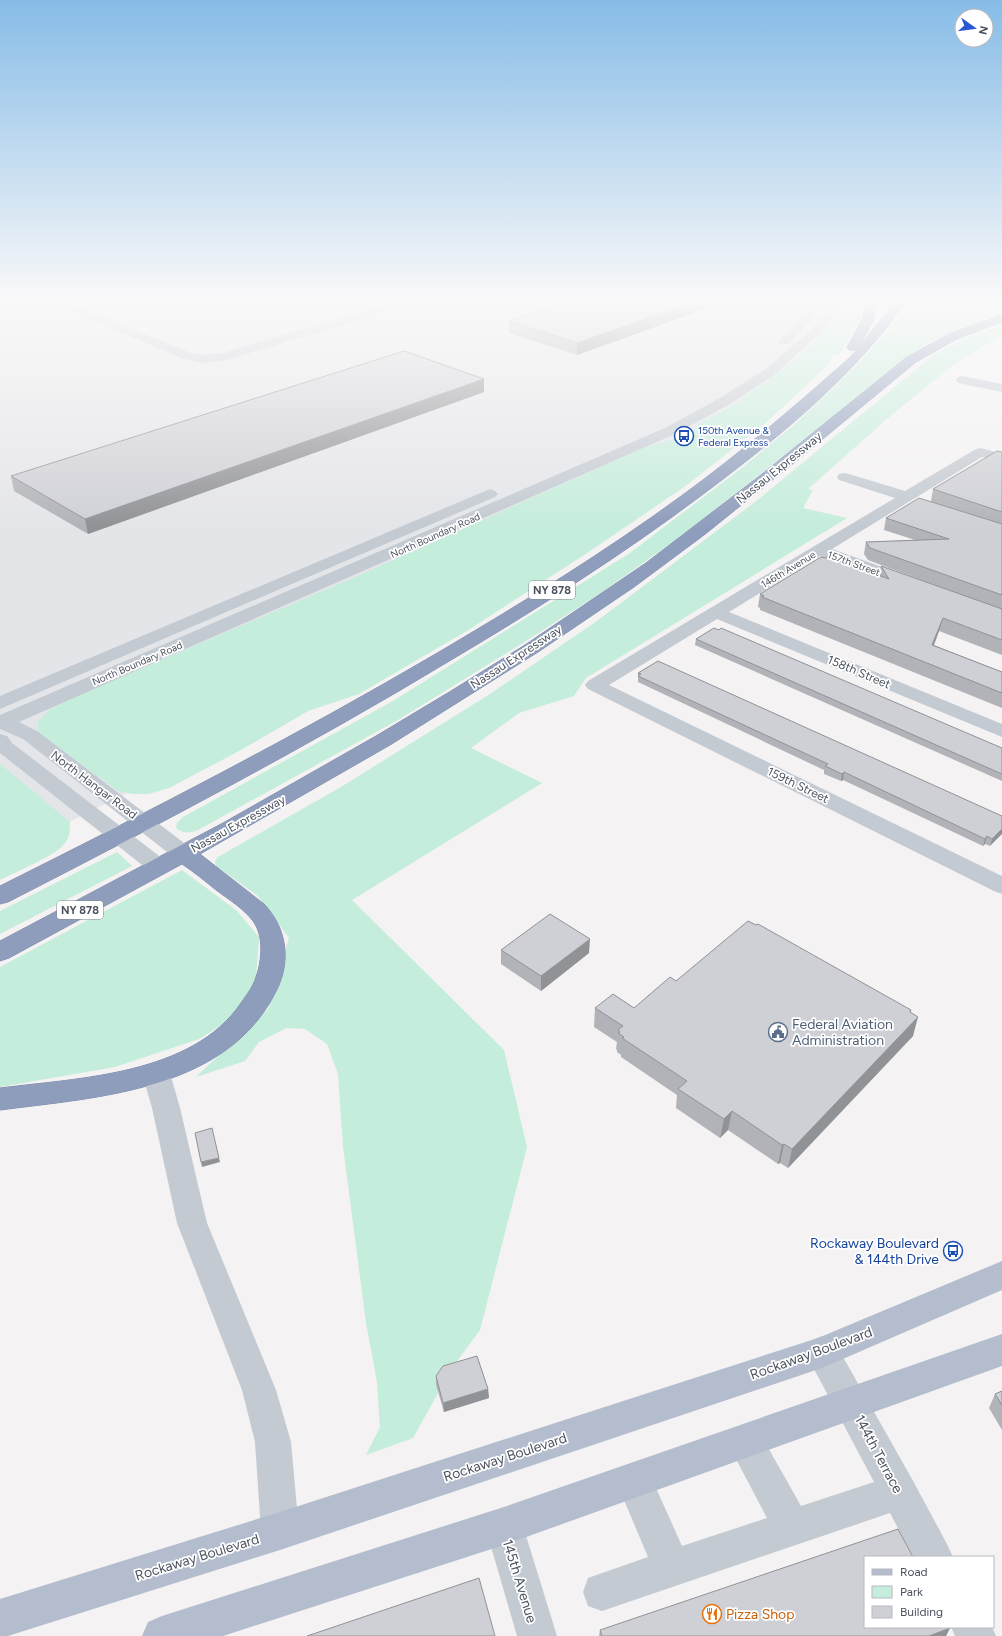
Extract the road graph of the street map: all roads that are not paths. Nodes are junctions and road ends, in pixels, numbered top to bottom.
1 (740, 375) edge
2 (765, 375) edge
3 (831, 375) edge
4 (836, 375) edge
5 (893, 375) edge
6 (962, 380) dead end
7 (1002, 388) edge
8 (816, 394) junction
9 (608, 443) dead end
10 (1002, 458) edge
11 (844, 476) dead end
12 (504, 488) dead end
13 (906, 498) junction
14 (922, 505) edge
15 (819, 550) junction
16 (921, 587) edge
17 (715, 612) junction
18 (595, 685) joint
19 (0, 722) edge
20 (1002, 731) edge
21 (144, 823) junction
22 (119, 836) junction
23 (184, 854) junction
24 (159, 867) junction
25 (999, 880) edge
26 (0, 896) edge
27 (0, 952) edge
28 (156, 1073) junction
29 (0, 1099) edge
30 (1002, 1275) edge
31 (1002, 1350) edge
32 (822, 1352) junction
33 (852, 1404) junction
34 (745, 1442) junction
35 (634, 1481) junction
36 (899, 1492) junction
37 (504, 1526) junction
38 (793, 1528) junction
39 (280, 1531) junction
40 (933, 1556) edge
41 (672, 1568) junction
42 (602, 1592) dead end
43 (0, 1619) edge
44 (162, 1636) edge
45 (537, 1636) edge

1 - 9 street
2 - 19 street, North Boundary Road
3 - 8 highway
4 - 8 highway, NY 878
5 - 23 highway, Nassau Expressway / NY 878
6 - 7 street
8 - 21 highway, NY 878
10 - 13 street, 146th Avenue
11 - 13 street
12 - 19 street, North Boundary Road
13 - 14 street
13 - 15 street, 146th Avenue
15 - 16 street, 157th Street
15 - 17 street, 146th Avenue
17 - 18 street, 146th Avenue
17 - 20 street, 158th Street
18 - 25 street, 159th Street
19 - 21 street, North Hangar Road
19 - 22 street, North Hangar Road
21 - 22 highway, NY 878
21 - 23 street, North Hangar Road
22 - 24 street, North Hangar Road
22 - 26 highway, NY 878
23 - 24 highway, Nassau Expressway / NY 878
23 - 28 highway
24 - 27 highway, Nassau Expressway / NY 878
28 - 29 highway
28 - 39 street
30 - 32 main road, Rockaway Boulevard
31 - 33 main road
32 - 33 street, 144th Terrace
32 - 39 main road, Rockaway Boulevard
33 - 34 main road
33 - 36 street, 144th Terrace
34 - 35 main road
34 - 38 street
35 - 37 main road
35 - 41 street
36 - 38 street
36 - 40 street, 144th Terrace
37 - 44 main road
37 - 45 street, 145th Avenue
38 - 41 street
39 - 43 main road, Rockaway Boulevard
41 - 42 street

